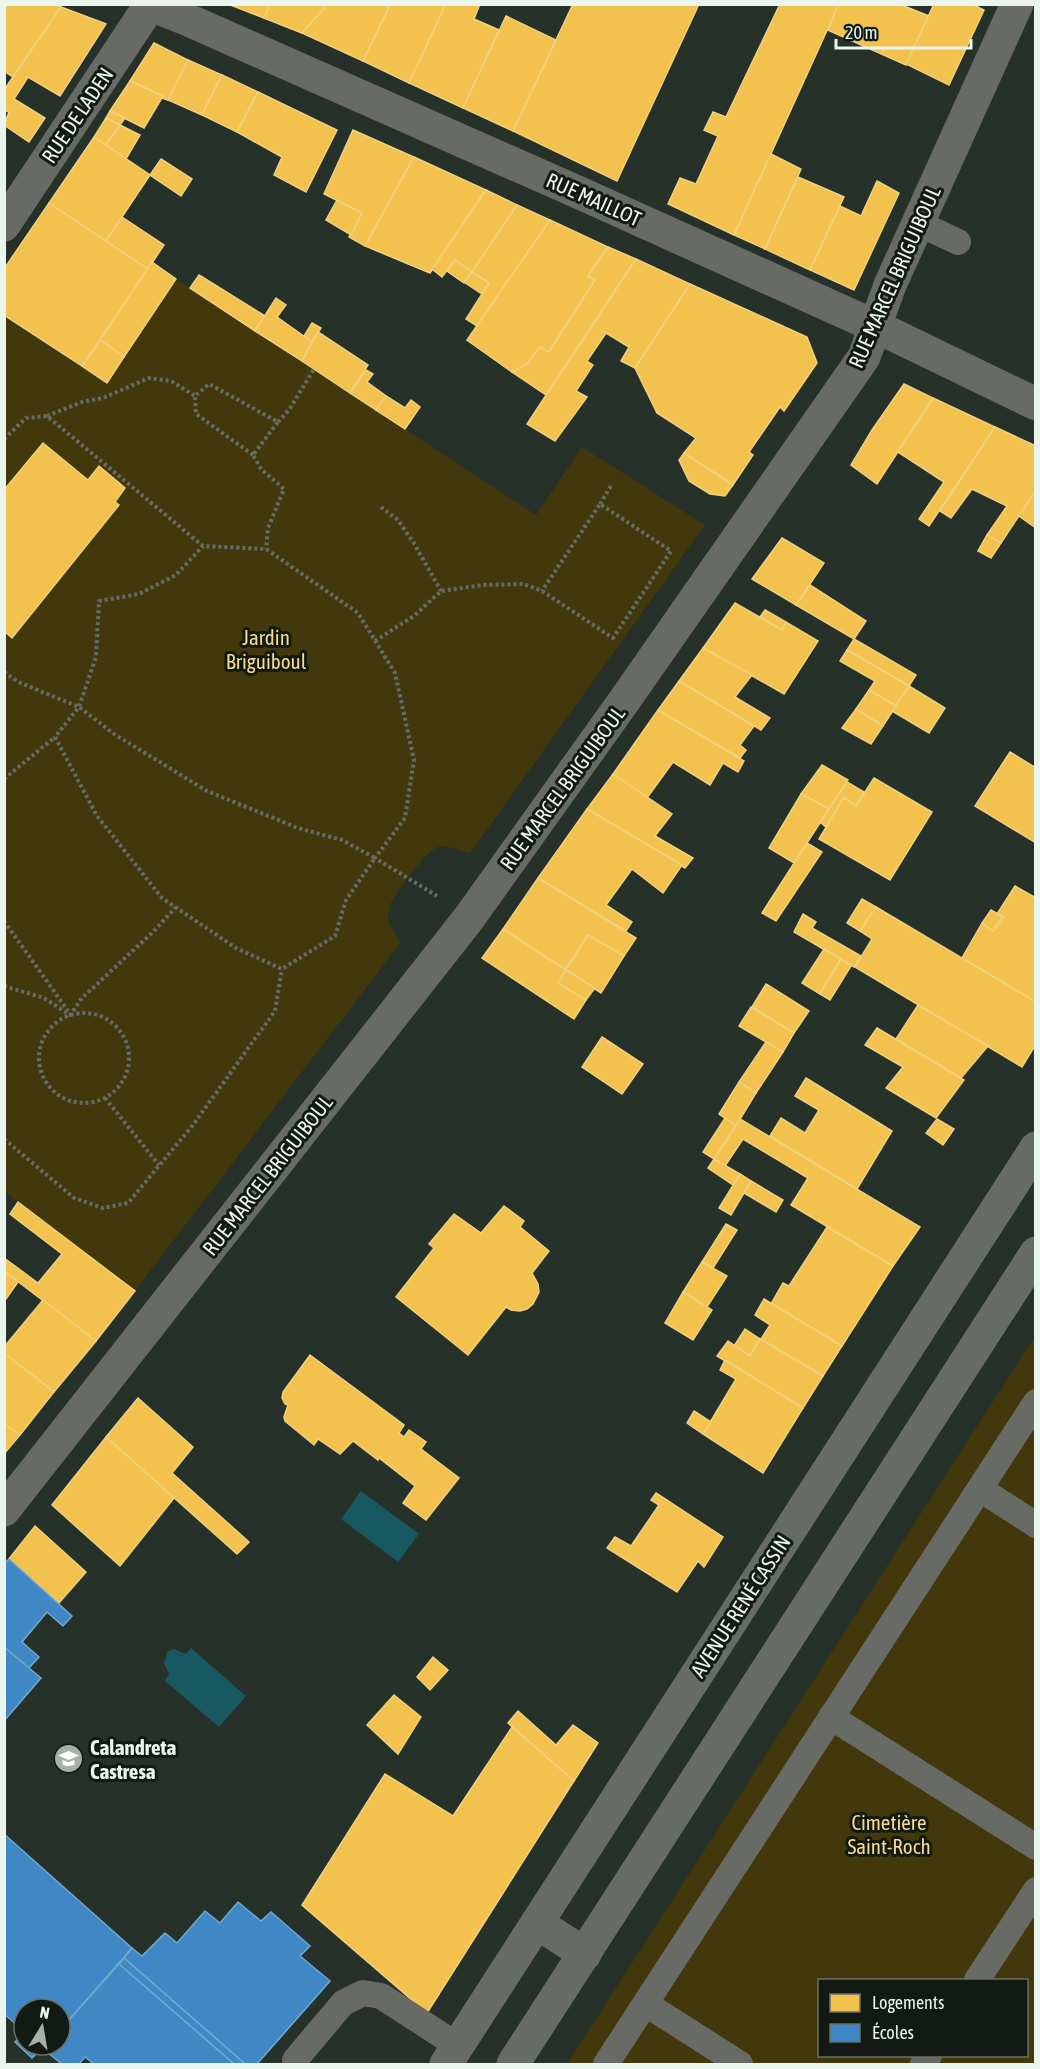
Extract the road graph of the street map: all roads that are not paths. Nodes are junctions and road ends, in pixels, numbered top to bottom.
1 (1017, 4) edge
2 (149, 5) edge
3 (918, 223) junction
4 (4, 225) edge
5 (958, 242) dead end
6 (877, 327) junction
7 (1035, 404) edge
8 (1035, 1148) edge
9 (1035, 1253) edge
10 (1035, 1402) edge
11 (980, 1489) junction
12 (4, 1509) edge
13 (1035, 1525) edge
14 (831, 1717) junction
15 (1035, 1847) edge
16 (1035, 1890) edge
17 (537, 1923) junction
18 (585, 1953) junction
19 (978, 1979) edge
20 (646, 2004) junction
21 (452, 2055) edge
22 (295, 2064) edge
23 (513, 2064) edge
24 (606, 2064) edge
25 (740, 2064) edge

1 - 3 street, RUE MARCEL BRIGUIBOUL
2 - 4 street, RUE DE LADEN
2 - 6 street, RUE MAILLOT
3 - 5 lane
3 - 6 street, RUE MARCEL BRIGUIBOUL
6 - 7 street, RUE MAILLOT
6 - 12 street, RUE MARCEL BRIGUIBOUL
8 - 17 main road, AVENUE RENÉ CASSIN
9 - 18 main road
10 - 11 lane
11 - 13 lane
11 - 14 lane
14 - 15 lane
14 - 20 lane
16 - 19 lane
17 - 18 main road
17 - 21 main road, AVENUE RENÉ CASSIN
18 - 23 main road
20 - 24 lane
20 - 25 lane
21 - 22 lane

